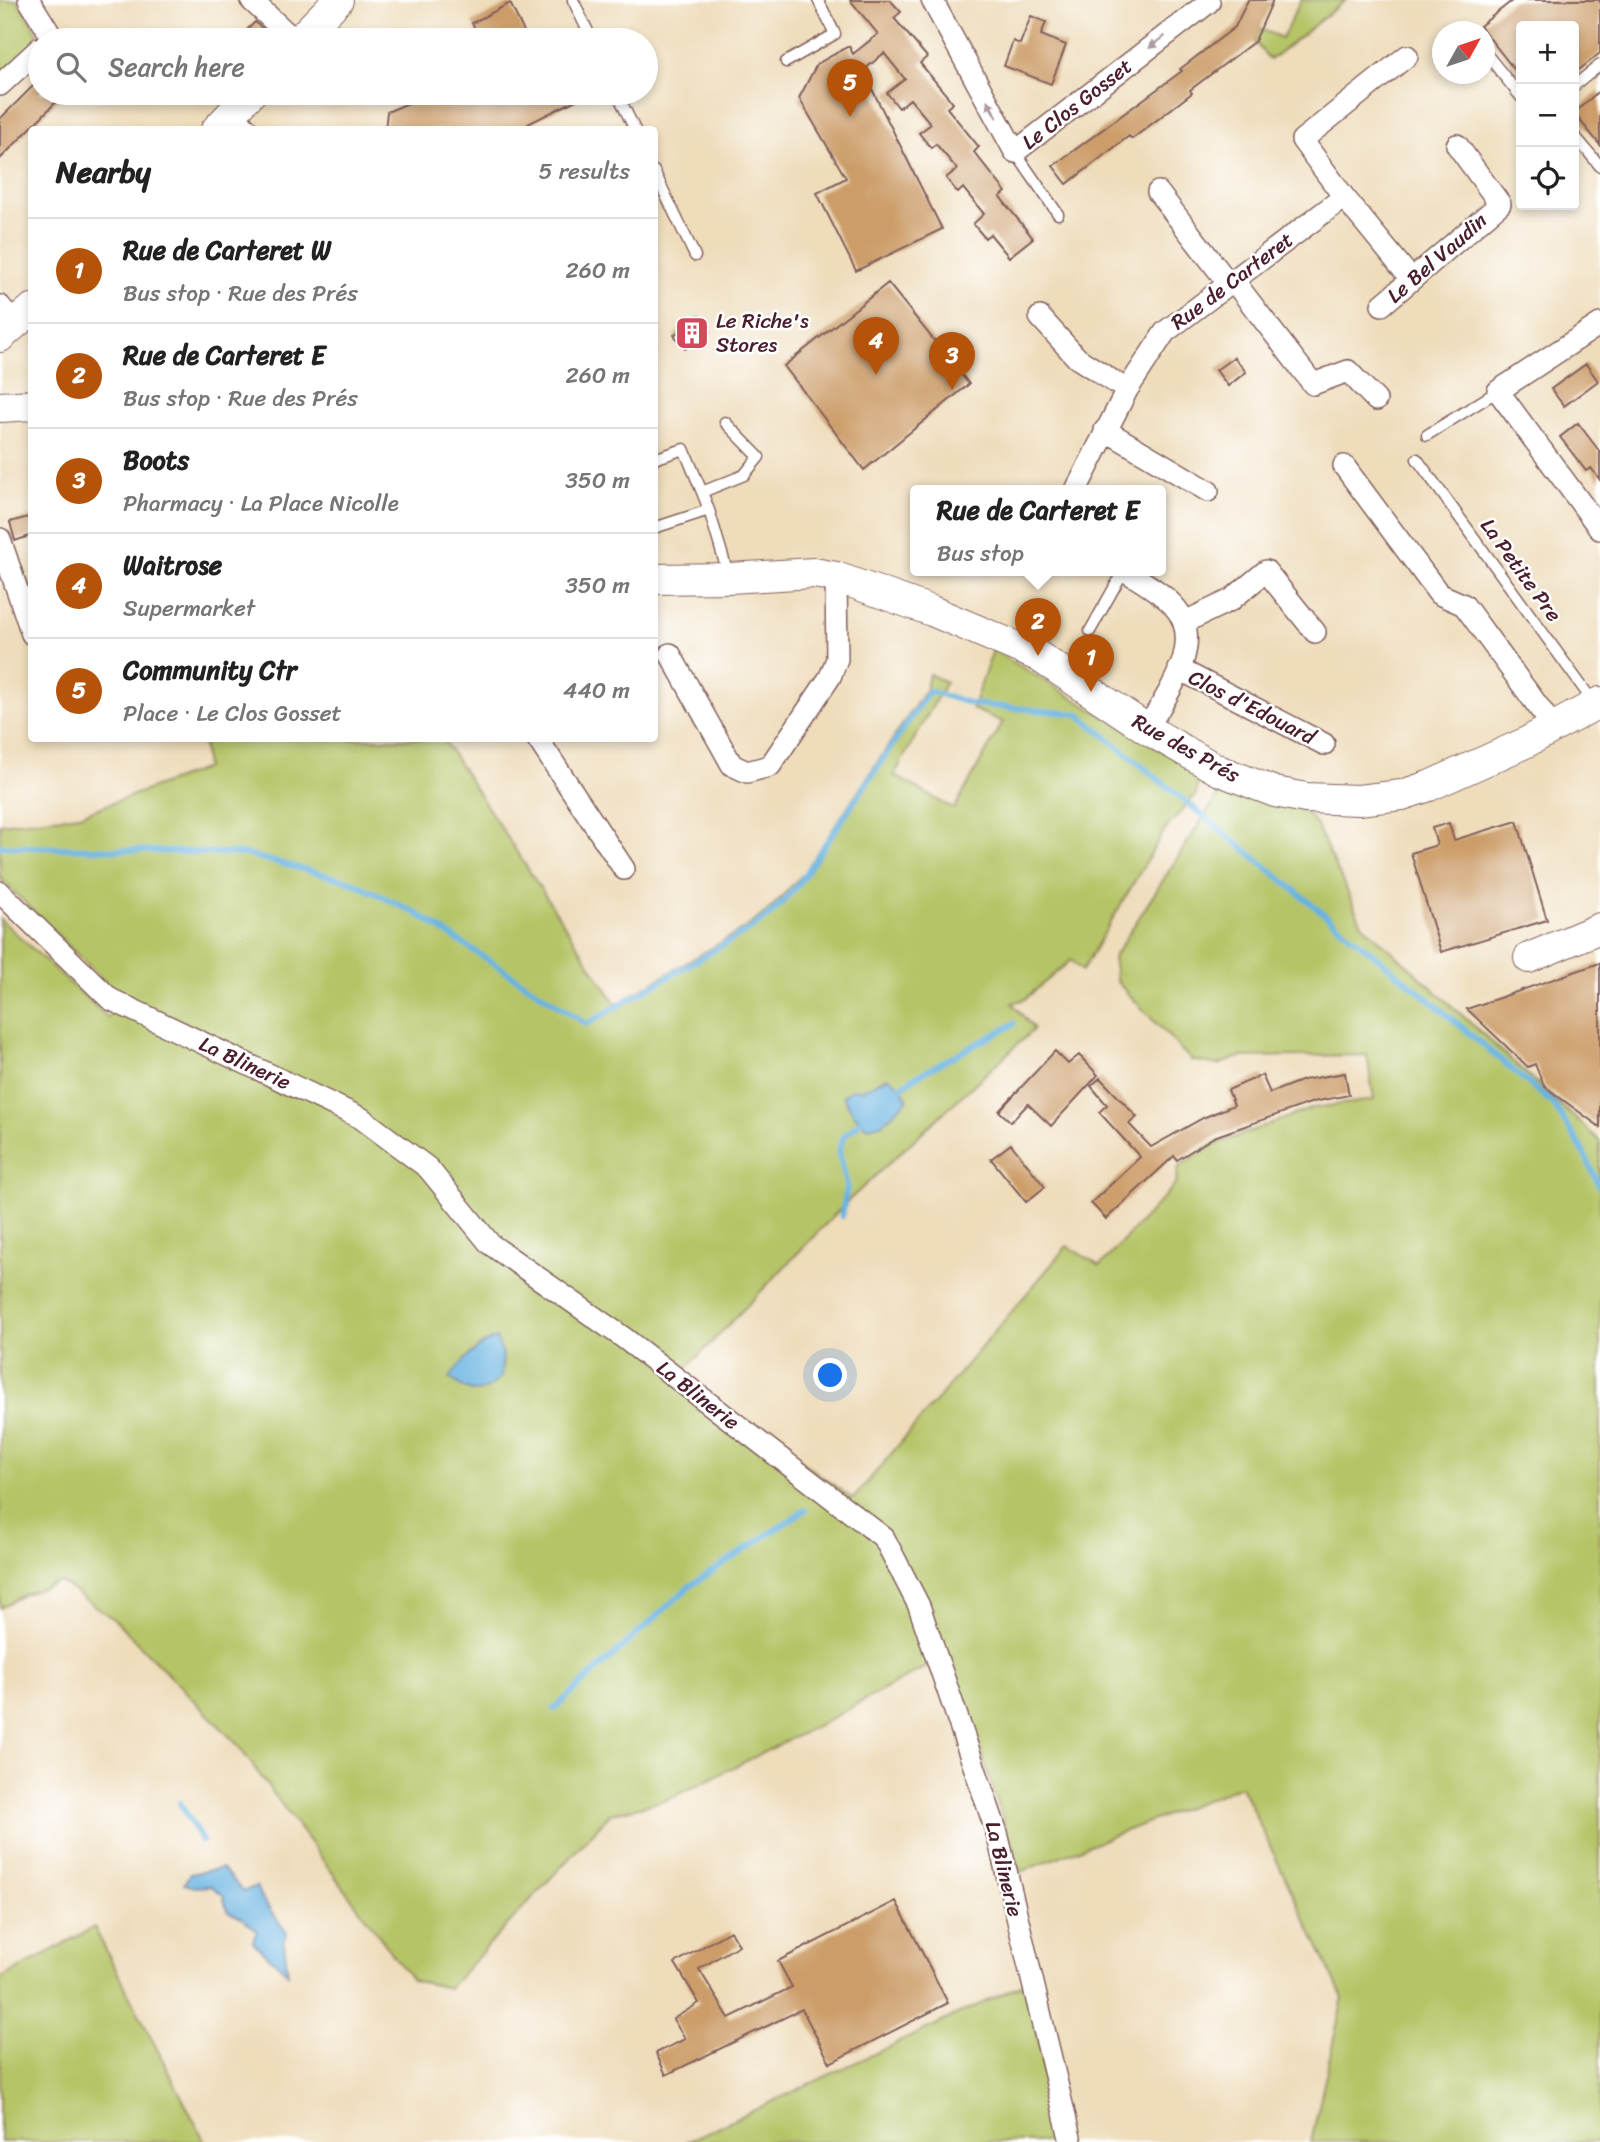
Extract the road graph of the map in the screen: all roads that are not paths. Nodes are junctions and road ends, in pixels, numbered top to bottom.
1 (29, 0) edge
2 (251, 0) edge
3 (338, 0) edge
4 (573, 0) edge
5 (818, 0) edge
6 (932, 0) edge
7 (1208, 1) edge
8 (46, 28) edge
9 (283, 28) edge
10 (309, 28) edge
11 (586, 28) edge
12 (1407, 56) dead end
13 (28, 59) edge
14 (786, 62) dead end
15 (1495, 64) edge
16 (1600, 65) edge
17 (1576, 84) edge
18 (0, 85) edge
19 (1516, 91) edge
20 (623, 105) edge
21 (633, 126) edge
22 (1579, 141) edge
23 (1457, 145) dead end
24 (1015, 152) junction
25 (1600, 166) edge
26 (658, 179) edge
27 (1158, 192) dead end
28 (1344, 197) junction
29 (1058, 215) dead end
30 (695, 256) dead end
31 (1411, 279) junction
32 (1231, 282) junction
33 (1382, 305) dead end
34 (1040, 317) dead end
35 (1600, 324) edge
36 (1127, 390) junction
37 (1498, 391) junction
38 (1376, 400) dead end
39 (28, 405) edge
40 (0, 407) edge
41 (725, 422) dead end
42 (1105, 430) junction
43 (1427, 435) dead end
44 (658, 458) edge
45 (1416, 459) dead end
46 (1344, 466) dead end
47 (1078, 485) edge
48 (1208, 491) dead end
49 (702, 492) junction
50 (709, 510) junction
51 (658, 527) edge
52 (1600, 529) edge
53 (0, 539) edge
54 (1121, 576) edge
55 (1133, 576) edge
56 (836, 577) junction
57 (730, 578) junction
58 (658, 579) edge
59 (28, 622) edge
60 (1185, 622) junction
61 (1090, 631) dead end
62 (1315, 632) dead end
63 (670, 654) dead end
64 (1179, 669) junction
65 (1598, 703) edge
66 (1554, 728) junction
67 (1147, 729) junction
68 (540, 742) edge
69 (1324, 744) dead end
70 (624, 869) dead end
71 (0, 892) edge
72 (1600, 928) edge
73 (1529, 958) dead end
74 (1071, 2142) edge

1 - 8 street
2 - 9 street
3 - 10 main road
4 - 11 lane
5 - 14 lane
24 -> 6 street, Le Clos Gosset
7 -> 24 street, Le Clos Gosset
12 - 28 street
13 - 18 street
15 - 19 lane
16 - 17 lane
20 - 21 lane
22 - 25 lane
23 - 31 street, Le Bel Vaudin
24 - 29 lane
26 - 30 lane
27 - 32 street
28 - 31 street
28 - 32 street, Rue de Carteret
31 - 33 street, Le Bel Vaudin
32 - 36 street, Rue de Carteret
32 - 38 street
34 - 36 street
35 - 37 street
36 - 42 street, Rue de Carteret
37 - 43 lane
37 - 52 street
39 - 40 main road
41 - 49 lane
42 - 47 street, Rue de Carteret
42 - 48 street
44 - 49 lane
45 - 65 lane, La Petite Pre
46 - 66 street
49 - 50 lane
50 - 51 lane
50 - 57 lane
53 - 59 street
54 - 61 lane
55 - 60 street
56 - 57 main road, Rue des Prés
56 - 63 street
56 - 67 main road, Rue des Prés
57 - 58 main road, Rue des Prés
60 - 62 street
60 - 64 street
64 - 67 street
64 - 69 street, Clos d'Edouard
65 - 66 main road, Rue des Prés
66 - 67 main road, Rue des Prés
68 - 70 street
71 - 74 street, La Blinerie
72 - 73 main road

